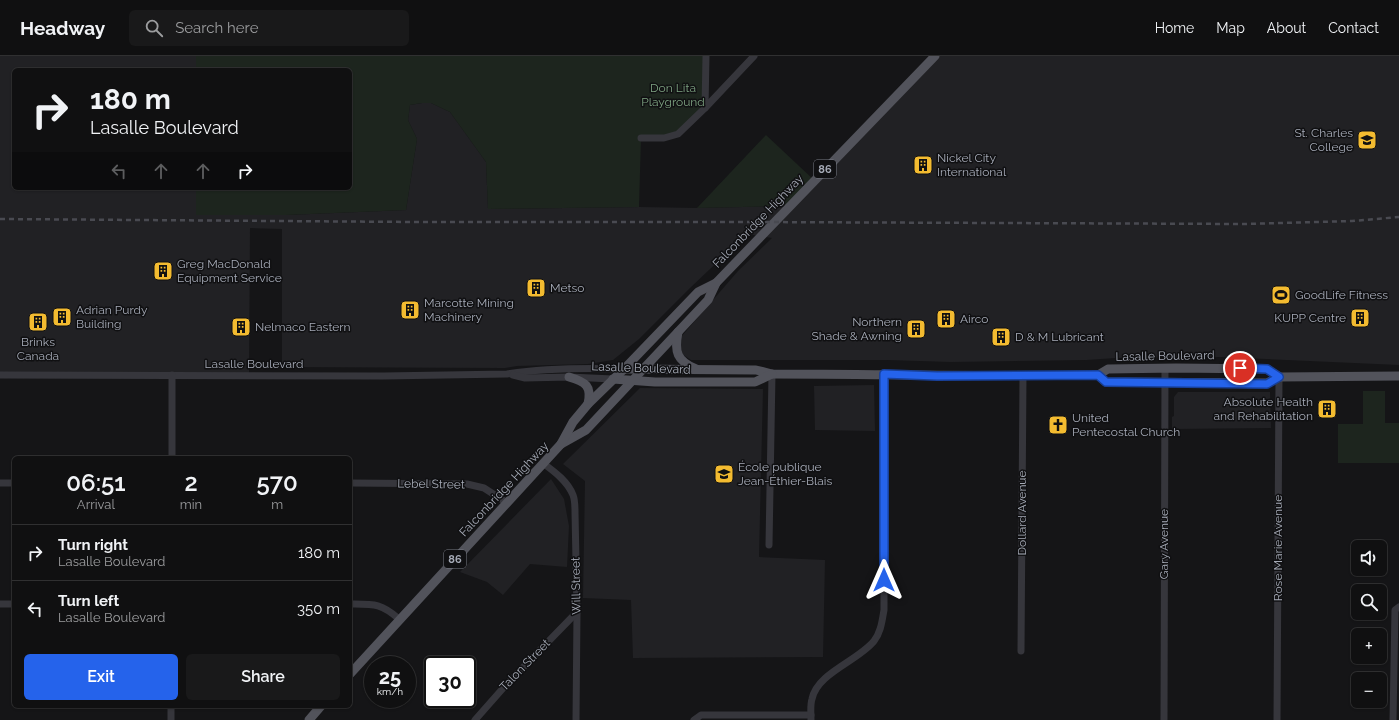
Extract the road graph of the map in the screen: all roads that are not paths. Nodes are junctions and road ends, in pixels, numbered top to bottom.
1 (706, 56) edge
2 (754, 56) edge
3 (935, 56) edge
4 (705, 108) junction
5 (641, 138) dead end
6 (716, 283) junction
7 (679, 332) junction
8 (1165, 368) junction
9 (624, 369) junction
10 (643, 370) junction
11 (700, 370) junction
12 (507, 374) junction
13 (772, 374) junction
14 (884, 374) junction
15 (0, 375) edge
16 (172, 375) junction
17 (1022, 375) junction
18 (1098, 375) junction
19 (1399, 376) edge
20 (569, 377) junction
21 (1279, 377) junction
22 (613, 379) junction
23 (633, 380) junction
24 (1164, 383) junction
25 (588, 404) junction
26 (561, 444) junction
27 (172, 456) edge
28 (544, 464) junction
29 (0, 483) edge
30 (12, 483) edge
31 (352, 483) edge
32 (507, 503) junction
33 (769, 545) dead end
34 (0, 604) edge
35 (12, 604) edge
36 (352, 604) edge
37 (1399, 607) edge
38 (577, 612) junction
39 (399, 619) junction
40 (1021, 650) dead end
41 (352, 672) edge
42 (171, 708) edge
43 (319, 708) edge
44 (811, 717) edge
45 (171, 720) edge
46 (309, 720) edge
47 (475, 720) edge
48 (576, 720) edge
49 (694, 720) edge
50 (1164, 720) edge
51 (1277, 720) edge
52 (1393, 720) edge

1 - 4 street
2 - 4 street
3 - 6 main road, Falconbridge Highway / 86
4 - 5 street
6 - 7 main road, Falconbridge Highway / 86
6 - 9 main road, Falconbridge Highway / 86
7 - 10 main road, Falconbridge Highway / 86
7 - 11 main road
8 - 18 main road, Lasalle Boulevard
8 - 21 main road, Lasalle Boulevard
8 - 24 street, Gary Avenue
9 - 10 main road, Lasalle Boulevard
9 - 12 street, Lasalle Boulevard
9 - 22 main road, Falconbridge Highway / 86
10 - 11 main road, Lasalle Boulevard
10 - 23 main road, Falconbridge Highway / 86
11 - 13 main road, Lasalle Boulevard
12 - 16 street, Lasalle Boulevard
12 - 20 street, Lasalle Boulevard
13 - 14 main road, Lasalle Boulevard
13 - 23 main road, Lasalle Boulevard
13 - 33 street
14 - 17 main road, Lasalle Boulevard
14 - 44 street
15 - 16 street, Lasalle Boulevard
16 - 27 street
17 - 18 main road, Lasalle Boulevard
17 - 40 street, Dollard Avenue
18 - 24 main road, Lasalle Boulevard
19 - 21 main road, Lasalle Boulevard
20 - 22 street, Lasalle Boulevard
20 - 25 main road
21 - 24 main road, Lasalle Boulevard
21 - 51 street, Rose Marie Avenue
22 - 23 main road, Lasalle Boulevard
22 - 25 main road, Falconbridge Highway / 86
23 - 26 main road, Falconbridge Highway / 86
24 - 50 street, Gary Avenue
25 - 26 main road, Falconbridge Highway / 86
26 - 28 main road, Falconbridge Highway / 86
28 - 32 main road, Falconbridge Highway / 86
28 - 38 street, Will Street
29 - 30 street
31 - 32 street, Lebel Street
32 - 39 main road, Falconbridge Highway / 86
34 - 35 street
36 - 39 street
37 - 52 street
38 - 47 street, Talon Street
38 - 48 street, Will Street
39 - 41 main road, Falconbridge Highway / 86
42 - 45 street
43 - 46 main road
44 - 49 street

